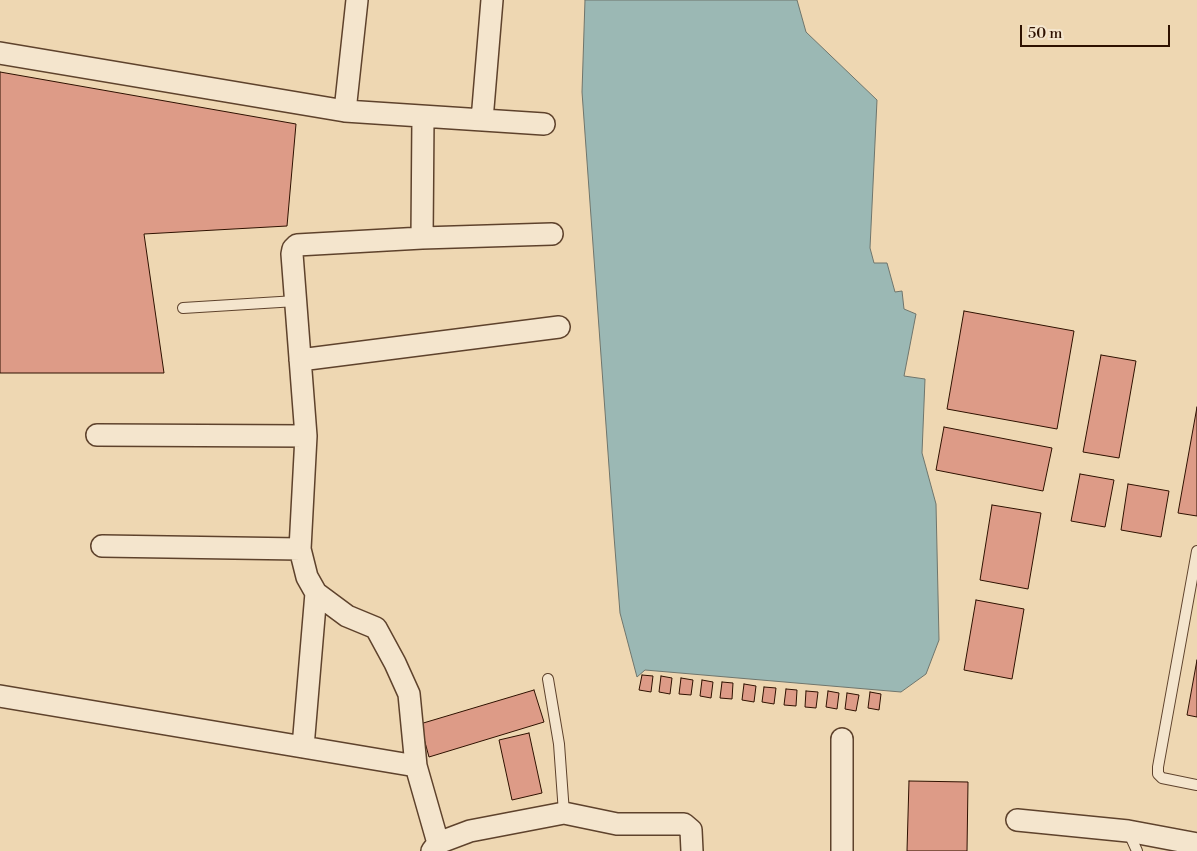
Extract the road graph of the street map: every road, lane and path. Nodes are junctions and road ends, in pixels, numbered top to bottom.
1 (358, 0) edge
2 (492, 0) edge
3 (0, 53) edge
4 (345, 111) junction
5 (422, 117) junction
6 (482, 120) junction
7 (544, 124) dead end
8 (552, 234) dead end
9 (422, 238) junction
10 (296, 301) junction
11 (184, 308) dead end
12 (559, 327) dead end
13 (300, 360) junction
14 (97, 435) dead end
15 (306, 436) junction
16 (102, 546) dead end
17 (300, 549) junction
18 (1197, 551) edge
19 (316, 593) junction
20 (548, 679) dead end
21 (0, 696) edge
22 (842, 739) dead end
23 (303, 747) junction
24 (416, 766) junction
25 (1197, 785) edge
26 (564, 813) junction
27 (1017, 820) dead end
28 (1128, 831) junction
29 (1197, 844) edge
30 (435, 847) edge
31 (692, 851) edge
32 (842, 851) edge
33 (1137, 851) edge

1 - 4 street
2 - 6 street
3 - 4 street
4 - 5 street
5 - 6 street
5 - 9 street
6 - 7 street
8 - 9 street
9 - 10 street
10 - 11 lane
10 - 13 street
12 - 13 street
13 - 15 street
14 - 15 street
15 - 17 street
16 - 17 street
17 - 19 street
18 - 25 lane
19 - 23 street
19 - 24 street
20 - 26 lane
21 - 23 street
22 - 32 street
23 - 24 street
24 - 30 street
26 - 30 street
26 - 31 street
27 - 28 street
28 - 29 street
28 - 33 lane

